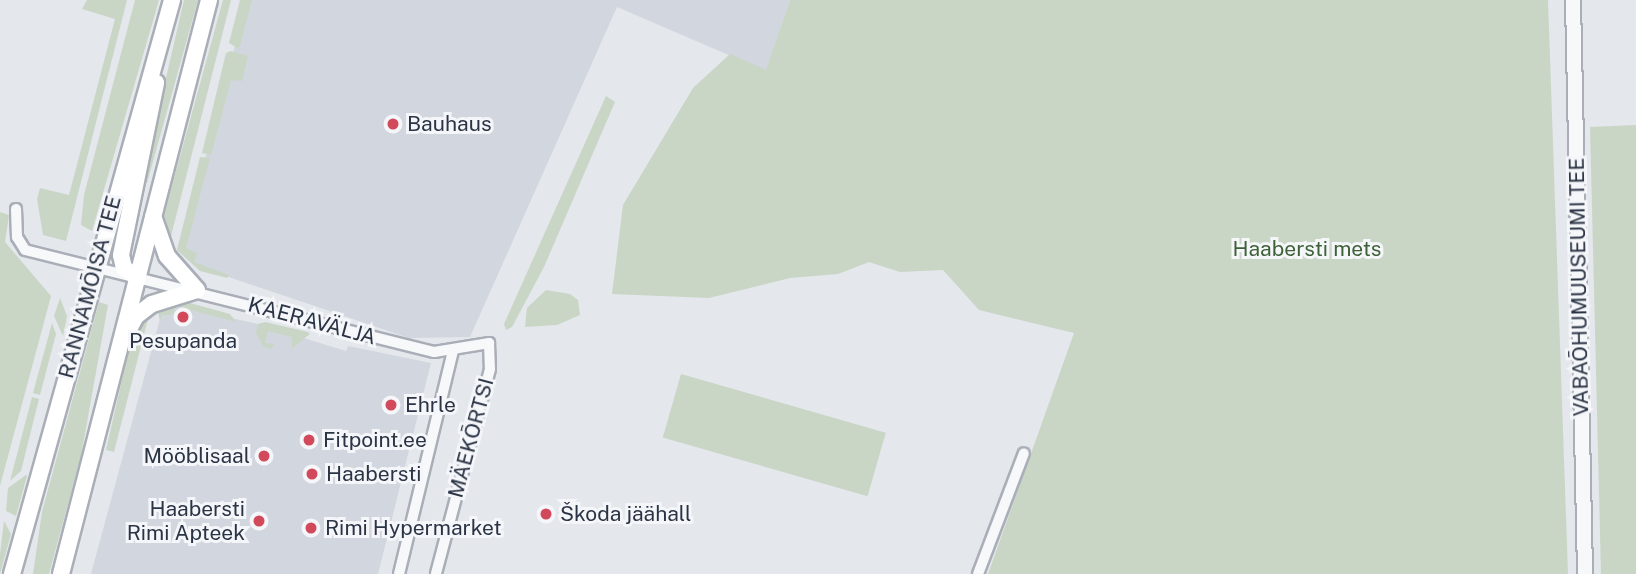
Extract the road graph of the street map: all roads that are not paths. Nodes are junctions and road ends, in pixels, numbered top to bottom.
1 (172, 0) edge
2 (209, 0) edge
3 (1573, 0) edge
4 (164, 26) junction
5 (16, 209) dead end
6 (152, 211) junction
7 (96, 268) junction
8 (135, 276) junction
9 (197, 290) junction
10 (489, 343) joint
11 (453, 351) junction
12 (116, 355) junction
13 (1024, 453) dead end
14 (27, 530) junction
15 (12, 574) edge
16 (25, 574) edge
17 (61, 574) edge
18 (399, 574) edge
19 (436, 574) edge
20 (978, 574) edge
21 (1584, 574) edge

1 - 4 main road, RANNAMÕISA TEE
2 - 6 main road, RANNAMÕISA TEE
3 - 21 street, VABAÕHUMUUSEUMI TEE
4 - 7 main road, RANNAMÕISA TEE
4 - 8 main road
5 - 7 street, KAERAVÄLJA
6 - 8 main road, RANNAMÕISA TEE
6 - 9 main road
7 - 8 street, KAERAVÄLJA
7 - 14 main road, RANNAMÕISA TEE
8 - 9 street, KAERAVÄLJA
8 - 12 main road, RANNAMÕISA TEE
9 - 11 street, KAERAVÄLJA
9 - 12 main road
10 - 11 street, KAERAVÄLJA
10 - 19 street, MÄEKÕRTSI
11 - 18 street, MÄEKÕRTSI
12 - 17 main road, RANNAMÕISA TEE
13 - 20 street
14 - 15 main road, RANNAMÕISA TEE
14 - 16 main road

